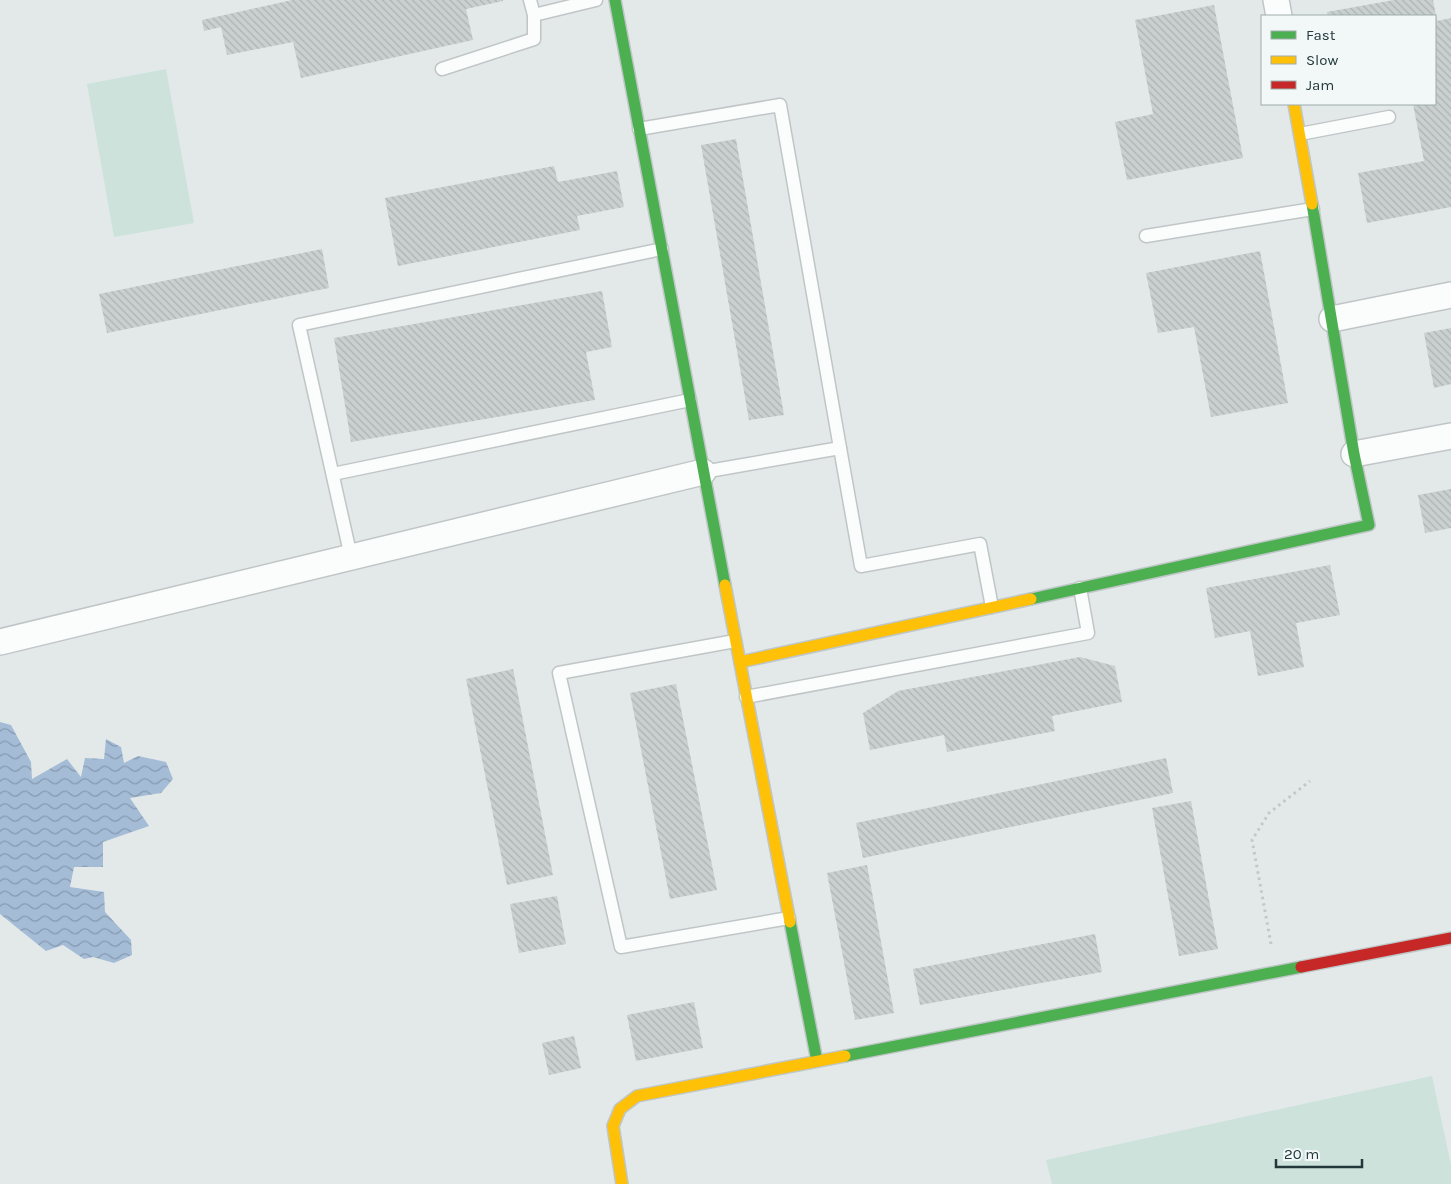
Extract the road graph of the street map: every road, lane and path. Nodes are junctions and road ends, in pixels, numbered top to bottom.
1 (530, 0) edge
2 (596, 0) edge
3 (615, 0) edge
4 (1276, 0) edge
5 (534, 15) junction
6 (1279, 15) edge
7 (442, 68) dead end
8 (1294, 105) edge
9 (1388, 118) dead end
10 (640, 129) junction
11 (1300, 134) junction
12 (1313, 209) junction
13 (1146, 236) dead end
14 (662, 250) junction
15 (1451, 295) edge
16 (1332, 319) junction
17 (690, 400) junction
18 (1451, 436) edge
19 (840, 448) junction
20 (1354, 454) junction
21 (703, 472) junction
22 (333, 474) junction
23 (351, 557) junction
24 (1080, 588) junction
25 (992, 607) junction
26 (736, 640) junction
27 (0, 642) edge
28 (740, 662) junction
29 (746, 697) junction
30 (1310, 781) dead end
31 (789, 918) junction
32 (1451, 938) edge
33 (1276, 972) junction
34 (817, 1061) junction
35 (622, 1184) edge

1 - 5 lane
2 - 5 lane
3 - 10 street
4 - 6 street
5 - 7 lane
8 - 11 street
9 - 11 lane
10 - 14 street
10 - 19 lane
11 - 12 street
12 - 13 lane
12 - 16 street
14 - 17 street
14 - 22 lane
15 - 16 street
16 - 20 street
17 - 21 street
17 - 22 lane
18 - 20 street
19 - 21 lane
19 - 25 lane
20 - 24 street
21 - 23 street
21 - 26 street
22 - 23 lane
23 - 27 street
24 - 25 street
24 - 29 lane
25 - 28 street
26 - 28 street
26 - 31 lane
28 - 29 street
29 - 31 street
30 - 33 path
31 - 34 street
32 - 33 street
33 - 34 street
34 - 35 street

